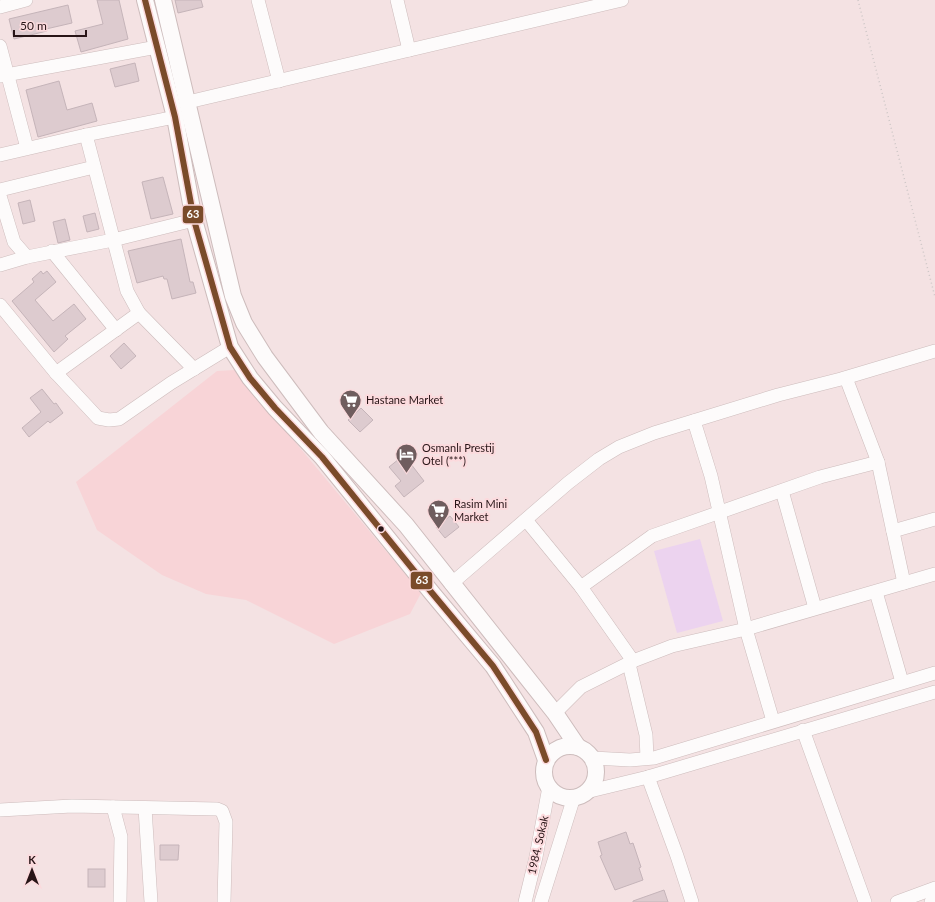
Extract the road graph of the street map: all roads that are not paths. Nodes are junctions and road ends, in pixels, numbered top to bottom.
1 (26, 0) edge
2 (145, 0) edge
3 (163, 0) edge
4 (258, 0) edge
5 (397, 0) edge
6 (622, 0) edge
7 (0, 7) edge
8 (0, 46) edge
9 (157, 47) junction
10 (409, 50) junction
11 (4, 75) edge
12 (278, 81) junction
13 (188, 102) junction
14 (175, 117) junction
15 (86, 135) junction
16 (26, 148) junction
17 (0, 155) edge
18 (94, 167) junction
19 (0, 190) edge
20 (0, 196) edge
21 (194, 220) junction
22 (113, 240) junction
23 (52, 251) junction
24 (27, 257) junction
25 (0, 265) edge
26 (0, 305) edge
27 (238, 310) junction
28 (138, 313) junction
29 (221, 315) junction
30 (116, 330) junction
31 (230, 347) junction
32 (935, 351) edge
33 (194, 369) junction
34 (56, 373) junction
35 (846, 378) junction
36 (694, 421) junction
37 (878, 462) junction
38 (782, 491) junction
39 (719, 512) junction
40 (935, 519) edge
41 (526, 520) junction
42 (892, 531) junction
43 (935, 574) edge
44 (904, 582) junction
45 (451, 584) junction
46 (581, 587) junction
47 (876, 592) junction
48 (815, 608) junction
49 (746, 629) junction
50 (631, 662) junction
51 (935, 673) edge
52 (902, 682) junction
53 (935, 692) edge
54 (555, 713) junction
55 (773, 722) junction
56 (803, 730) junction
57 (578, 747) junction
58 (593, 758) junction
59 (647, 758) junction
60 (546, 760) junction
61 (648, 777) junction
62 (549, 787) junction
63 (580, 795) junction
64 (113, 807) junction
65 (145, 808) junction
66 (0, 810) edge
67 (935, 888) edge
68 (935, 901) edge
69 (120, 902) edge
70 (151, 902) edge
71 (224, 902) edge
72 (525, 902) edge
73 (541, 902) edge
74 (692, 902) edge
75 (865, 902) edge
76 (897, 902) edge
77 (931, 902) edge

1 - 7 street
2 - 9 main road
3 - 13 main road
4 - 12 street
5 - 10 street
6 - 10 street
8 - 11 street
9 - 11 street
9 - 14 main road
10 - 12 street
11 - 16 street
12 - 13 street
13 - 27 main road
14 - 15 street
14 - 21 main road
15 - 16 street
15 - 18 street
16 - 17 street
18 - 19 street
18 - 22 street
20 - 24 street
21 - 22 street
21 - 29 main road
22 - 23 street
22 - 28 street
23 - 24 street
23 - 30 street
24 - 25 street
26 - 34 street
27 - 29 main road
27 - 45 main road
28 - 30 street
28 - 33 street
29 - 31 main road
30 - 34 street
31 - 33 street
31 - 60 main road
32 - 35 street
33 - 34 street
35 - 36 street
35 - 37 street
36 - 39 street
36 - 41 street
37 - 38 street
37 - 42 street
38 - 39 street
38 - 48 street
39 - 46 street
39 - 49 street
40 - 42 street
41 - 45 street
41 - 46 street
42 - 44 street
43 - 44 street
44 - 47 street
45 - 54 main road
46 - 50 street
47 - 48 street
47 - 52 street
48 - 49 street
49 - 50 street
49 - 55 street
50 - 54 street
50 - 59 street
51 - 52 street
52 - 55 street
53 - 56 street
54 - 57 main road
55 - 59 street
56 - 61 street
56 - 75 street
57 - 58 main road
57 - 60 main road
58 - 59 street
58 - 63 main road
60 - 62 main road
61 - 63 street
61 - 74 street
62 - 63 main road
62 - 72 street, 1984. Sokak
63 - 73 street
64 - 65 street
64 - 66 street
64 - 69 street
65 - 70 street
65 - 71 street
67 - 76 street
68 - 77 street

